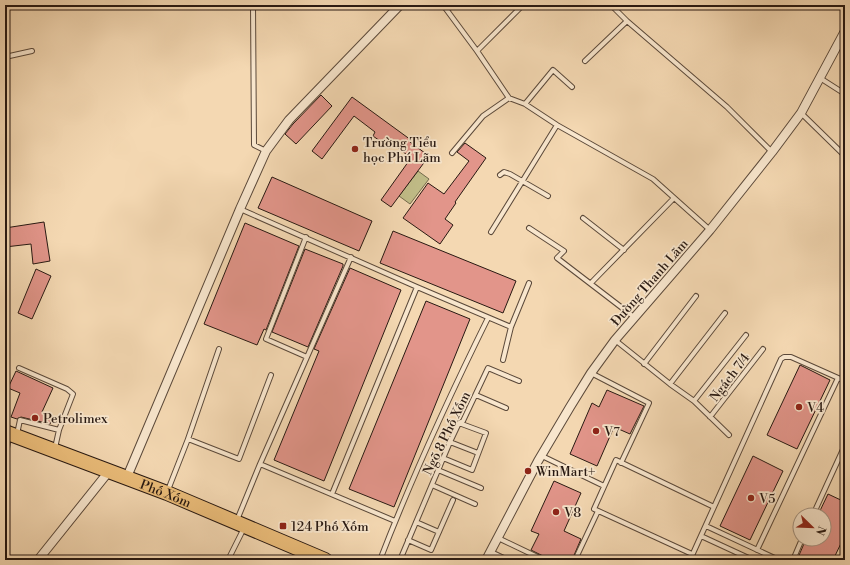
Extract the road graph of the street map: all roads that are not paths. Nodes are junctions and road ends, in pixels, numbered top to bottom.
1 (252, 5) edge
2 (400, 5) edge
3 (443, 5) edge
4 (453, 5) edge
5 (522, 5) edge
6 (612, 5) edge
7 (447, 10) junction
8 (627, 21) junction
9 (845, 31) edge
10 (32, 51) dead end
11 (476, 51) junction
12 (5, 57) edge
13 (585, 61) dead end
14 (820, 78) junction
15 (572, 87) dead end
16 (845, 94) edge
17 (509, 98) junction
18 (525, 104) junction
19 (801, 113) junction
20 (557, 125) junction
21 (268, 152) junction
22 (772, 152) junction
23 (452, 153) dead end
24 (845, 156) edge
25 (500, 175) dead end
26 (523, 181) junction
27 (548, 196) dead end
28 (674, 198) junction
29 (240, 208) junction
30 (583, 218) dead end
31 (529, 228) dead end
32 (710, 230) junction
33 (491, 232) dead end
34 (306, 237) junction
35 (624, 250) junction
36 (351, 257) junction
37 (529, 283) dead end
38 (591, 283) junction
39 (417, 287) junction
40 (696, 296) dead end
41 (725, 313) dead end
42 (634, 317) junction
43 (488, 318) junction
44 (511, 327) junction
45 (746, 335) dead end
46 (615, 340) junction
47 (219, 349) dead end
48 (763, 349) dead end
49 (307, 357) junction
50 (503, 360) dead end
51 (644, 364) junction
52 (19, 368) dead end
53 (591, 373) junction
54 (271, 375) dead end
55 (838, 378) junction
56 (519, 381) dead end
57 (845, 382) edge
58 (670, 384) junction
59 (476, 395) junction
60 (694, 402) junction
61 (506, 408) dead end
62 (710, 417) junction
63 (459, 423) junction
64 (59, 430) junction
65 (10, 434) edge
66 (729, 435) dead end
67 (188, 439) junction
68 (450, 442) junction
69 (845, 445) edge
70 (55, 450) junction
71 (478, 453) junction
72 (541, 456) junction
73 (443, 458) junction
74 (5, 460) edge
75 (621, 463) junction
76 (260, 464) junction
77 (110, 470) junction
78 (438, 470) junction
79 (128, 477) junction
80 (432, 485) junction
81 (604, 486) junction
82 (481, 488) dead end
83 (167, 493) junction
84 (332, 494) junction
85 (453, 500) dead end
86 (475, 504) dead end
87 (714, 507) junction
88 (817, 507) edge
89 (598, 511) junction
90 (395, 521) junction
91 (416, 522) junction
92 (241, 524) junction
93 (706, 526) junction
94 (439, 532) junction
95 (701, 536) junction
96 (498, 538) junction
97 (408, 540) junction
98 (799, 547) edge
99 (757, 550) junction
100 (491, 552) junction
101 (692, 554) junction
102 (38, 560) edge
103 (228, 560) edge
104 (325, 560) edge
105 (380, 560) edge
106 (400, 560) edge
107 (486, 560) edge
108 (508, 560) edge
109 (544, 560) edge
110 (574, 560) edge
111 (690, 560) edge
112 (753, 560) edge
113 (779, 560) edge
114 (793, 560) edge

1 - 21 lane
2 - 21 street
3 - 7 lane
4 - 7 lane
5 - 11 lane
6 - 8 lane
7 - 11 lane
8 - 13 lane
8 - 22 lane
9 - 14 street, Đường Thanh Lãm
10 - 12 lane
11 - 17 lane
14 - 16 lane
14 - 19 street, Đường Thanh Lãm
15 - 18 lane
17 - 18 lane
17 - 23 lane
18 - 20 lane
19 - 22 street, Đường Thanh Lãm
19 - 24 lane
20 - 26 lane
20 - 28 lane
21 - 29 street
22 - 32 street, Đường Thanh Lãm
25 - 26 lane
26 - 27 lane
26 - 33 lane
28 - 32 lane
28 - 35 lane
29 - 34 lane
29 - 79 street
30 - 35 lane
31 - 38 lane
32 - 42 street, Đường Thanh Lãm
34 - 36 lane
34 - 49 lane
35 - 38 lane
36 - 39 lane
36 - 49 lane
37 - 44 lane
38 - 42 lane
39 - 43 lane
39 - 84 lane
40 - 51 lane
41 - 58 lane
42 - 46 street, Đường Thanh Lãm
43 - 44 lane
43 - 90 lane
44 - 50 lane
45 - 60 lane
46 - 51 lane
46 - 53 street, Đường Thanh Lãm
47 - 67 lane
48 - 62 lane, Ngách 7/4
49 - 76 lane
51 - 58 lane
52 - 64 lane
53 - 72 street, Đường Thanh Lãm
53 - 75 lane
54 - 67 lane
55 - 57 lane
55 - 87 lane
55 - 99 lane
56 - 59 lane, Ngõ 8 Phố Xốm
58 - 60 lane
59 - 61 lane
59 - 63 lane, Ngõ 8 Phố Xốm
60 - 62 lane
62 - 66 lane
63 - 68 lane, Ngõ 8 Phố Xốm
63 - 71 lane
64 - 65 lane
64 - 70 lane
65 - 70 highway, Phố Xốm
65 - 74 lane
67 - 83 lane
68 - 71 lane
68 - 73 lane, Ngõ 8 Phố Xốm
69 - 88 lane
70 - 77 highway, Phố Xốm
71 - 73 lane
72 - 81 lane
72 - 96 street, Đường Thanh Lãm
73 - 78 lane, Ngõ 8 Phố Xốm
75 - 81 lane
75 - 87 lane
76 - 84 lane
76 - 92 lane
77 - 79 highway, Phố Xốm
77 - 102 street
78 - 80 lane, Ngõ 8 Phố Xốm
78 - 82 lane
79 - 83 highway, Phố Xốm
80 - 86 lane
80 - 91 lane, Ngõ 8 Phố Xốm
81 - 89 lane
83 - 92 highway, Phố Xốm
84 - 90 lane
85 - 94 lane
87 - 93 lane
89 - 101 lane
89 - 110 lane
90 - 105 lane
91 - 94 lane
91 - 97 lane, Ngõ 8 Phố Xốm
92 - 103 lane
92 - 104 highway, Phố Xốm
93 - 95 lane
93 - 99 lane
94 - 97 lane
95 - 101 lane
95 - 112 lane
96 - 100 street, Đường Thanh Lãm
96 - 109 lane
97 - 106 lane, Ngõ 8 Phố Xốm
98 - 114 lane
99 - 113 lane
100 - 107 street, Đường Thanh Lãm
100 - 108 lane
101 - 111 lane

